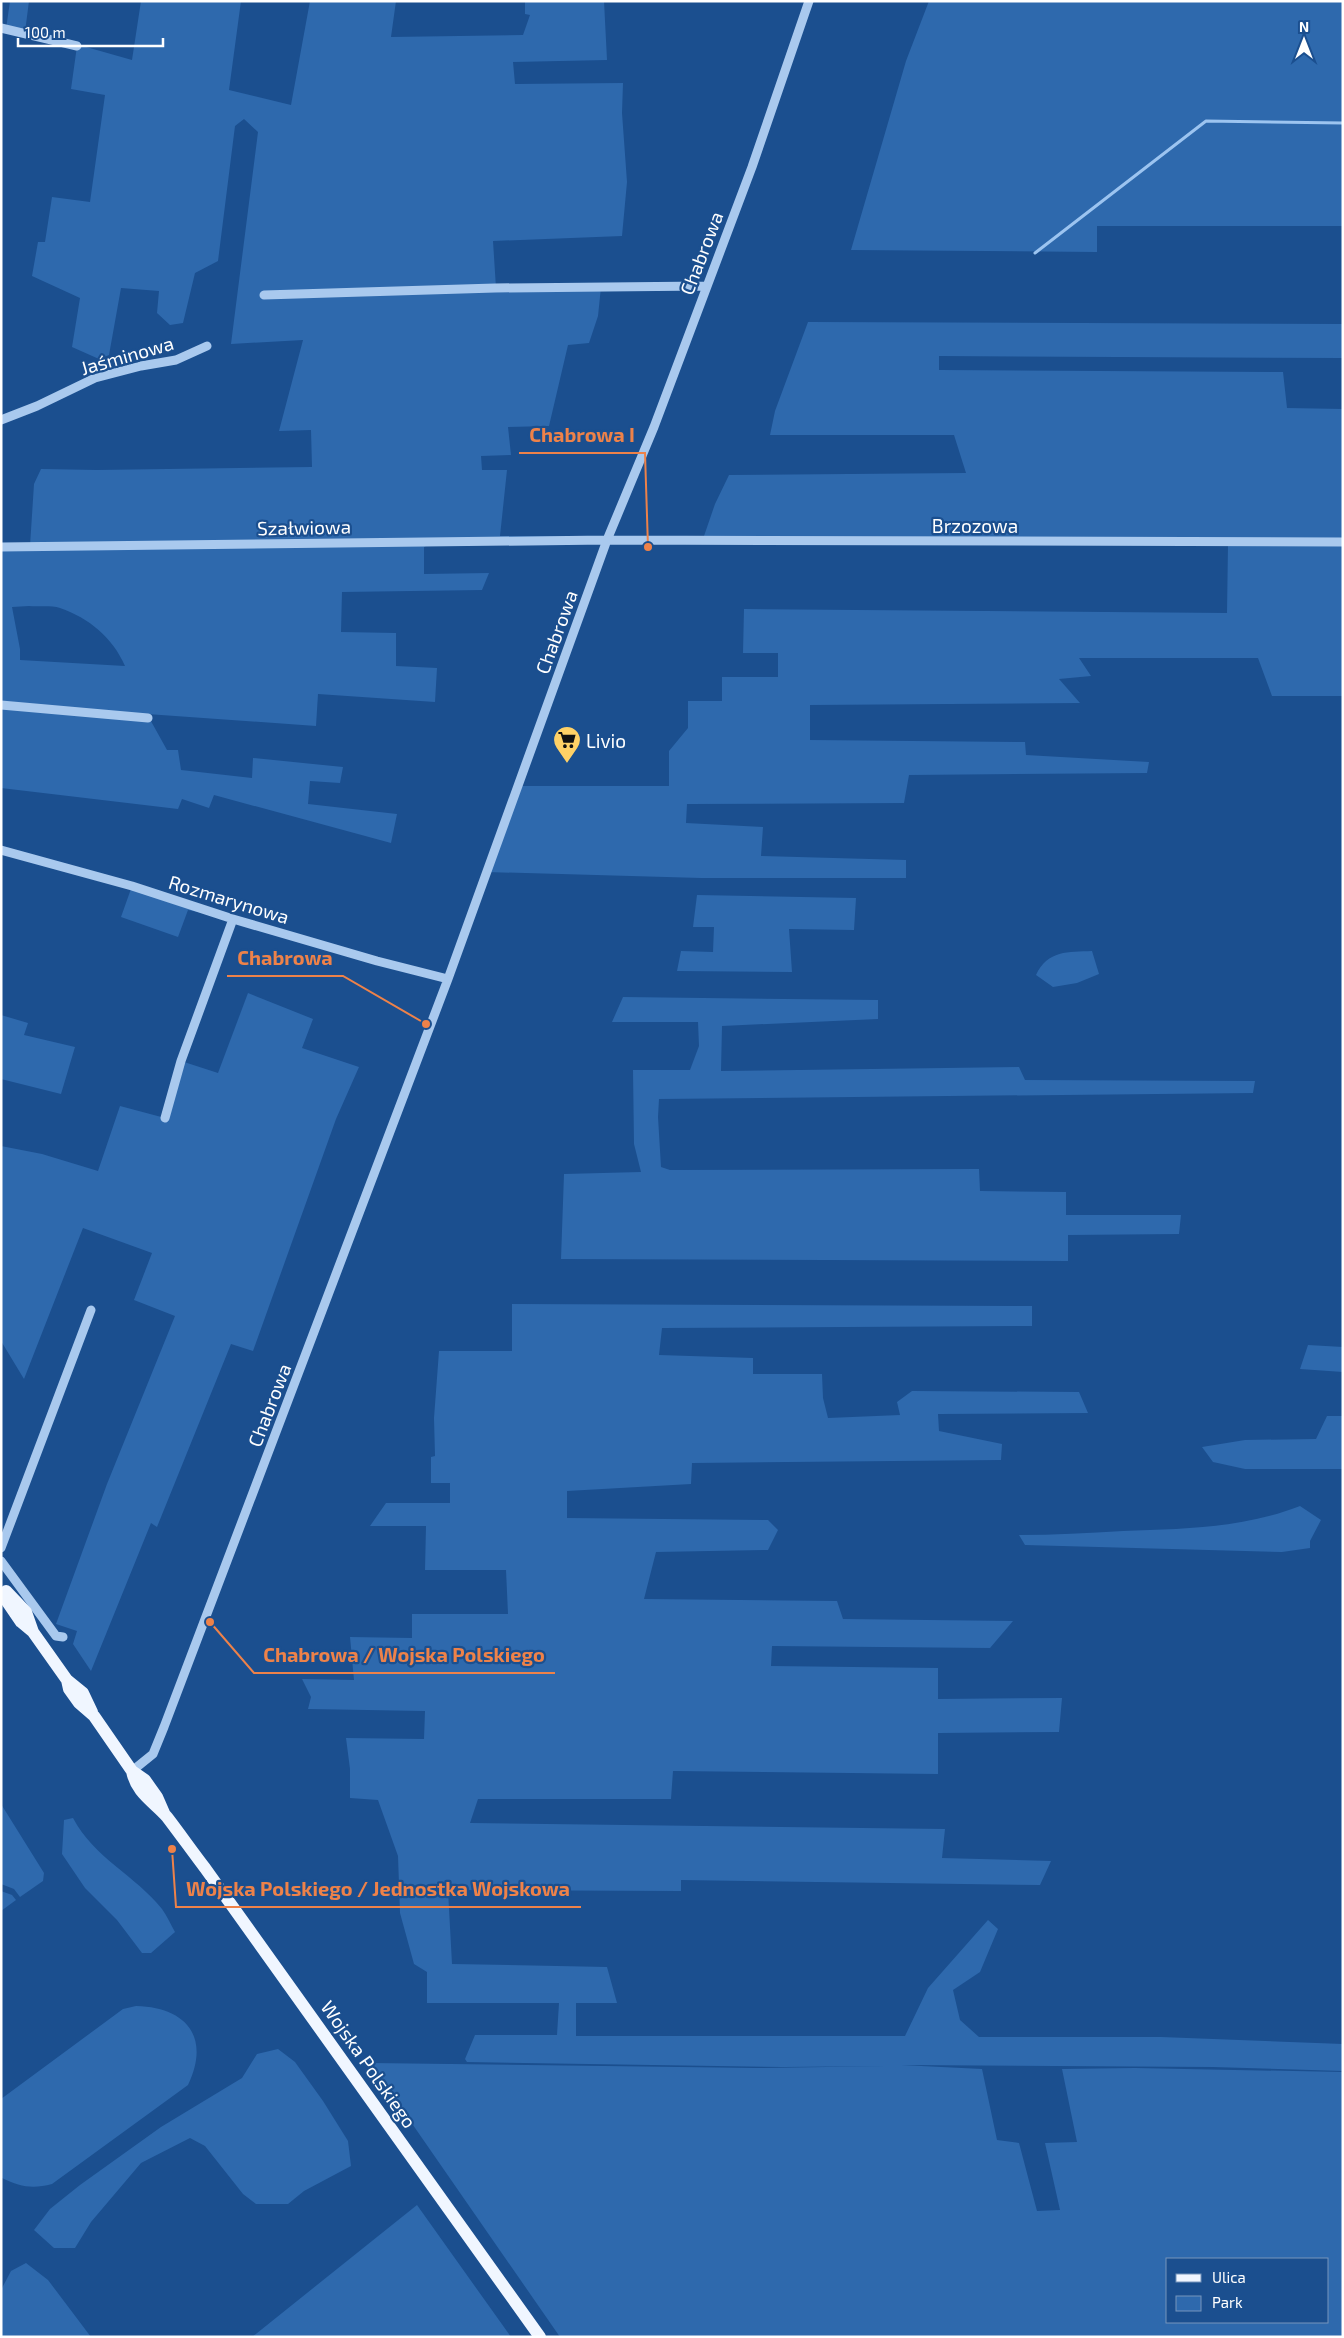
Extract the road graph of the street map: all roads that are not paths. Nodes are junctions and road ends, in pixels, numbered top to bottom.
1 (809, 1) edge
2 (1, 28) edge
3 (77, 46) dead end
4 (706, 286) junction
5 (264, 296) dead end
6 (207, 346) dead end
7 (1, 420) edge
8 (606, 540) junction
9 (1343, 542) edge
10 (1, 547) edge
11 (1, 705) edge
12 (148, 718) dead end
13 (1, 850) edge
14 (233, 919) junction
15 (448, 979) junction
16 (165, 1118) dead end
17 (91, 1310) dead end
18 (1, 1548) edge
19 (1, 1562) edge
20 (1, 1587) edge
21 (1, 1593) edge
22 (33, 1632) junction
23 (63, 1637) dead end
24 (132, 1770) junction
25 (540, 2337) edge

1 - 4 street, Chabrowa
2 - 3 street
4 - 5 street
4 - 8 street, Chabrowa
6 - 7 street, Jaśminowa
8 - 9 street, Brzozowa
8 - 10 street, Szałwiowa
8 - 15 street, Chabrowa
11 - 12 street
13 - 14 street, Rozmarynowa
14 - 15 street, Rozmarynowa
14 - 16 street
15 - 24 street, Chabrowa
17 - 18 street
19 - 23 street
20 - 22 main road, Wojska Polskiego
21 - 22 main road, Wojska Polskiego
22 - 24 main road, Wojska Polskiego
24 - 25 main road, Wojska Polskiego

